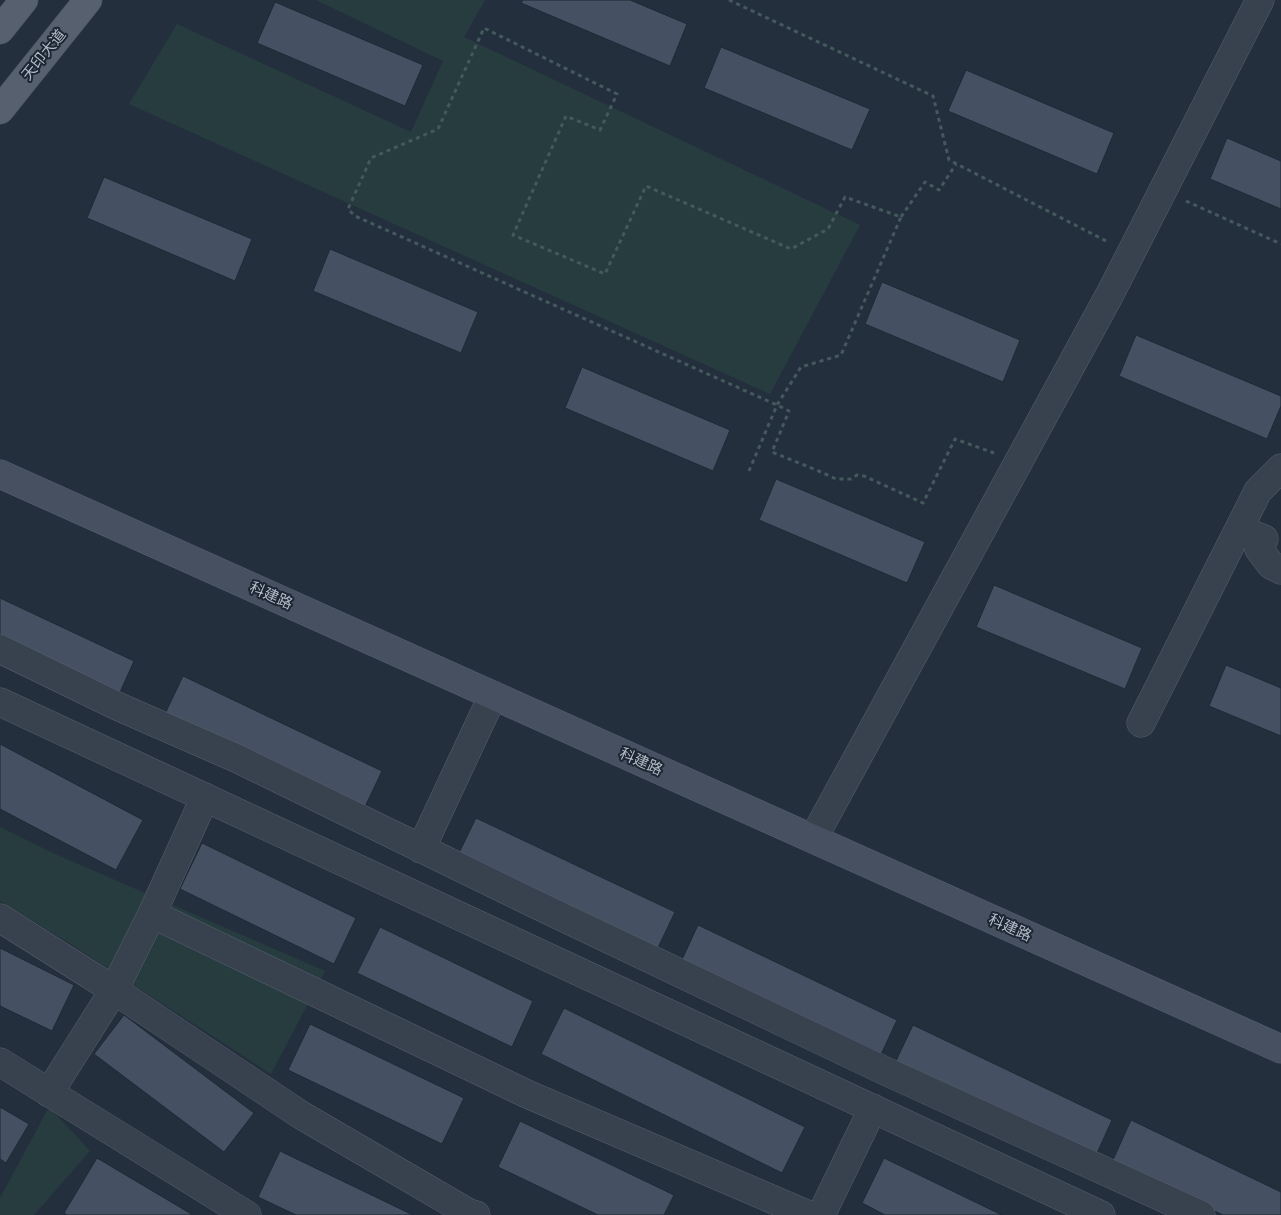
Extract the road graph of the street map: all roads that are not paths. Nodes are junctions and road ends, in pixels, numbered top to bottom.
1 (24, 0) edge
2 (88, 0) edge
3 (1260, 0) edge
4 (0, 30) edge
5 (0, 110) edge
6 (1281, 468) edge
7 (0, 474) edge
8 (1239, 528) junction
9 (1281, 570) edge
10 (0, 649) edge
11 (493, 695) junction
12 (0, 702) edge
13 (1141, 722) dead end
14 (205, 797) junction
15 (813, 839) junction
16 (421, 849) junction
17 (152, 914) junction
18 (0, 918) edge
19 (114, 990) junction
20 (1281, 1049) edge
21 (0, 1062) edge
22 (49, 1093) junction
23 (873, 1108) junction
24 (822, 1214) edge
25 (247, 1215) edge
26 (476, 1215) edge
27 (1101, 1215) edge
28 (1201, 1215) edge

1 - 4 main road
2 - 5 main road, 天印大道
3 - 15 street
6 - 8 street
7 - 11 main road, 科建路
8 - 9 street
8 - 13 street
10 - 16 street
11 - 15 main road, 科建路
11 - 16 street
12 - 14 street
14 - 17 street
14 - 23 street
15 - 20 main road, 科建路
16 - 28 street
17 - 19 street
17 - 24 street
18 - 19 street
19 - 22 street
19 - 26 street
21 - 22 street
22 - 25 street
23 - 24 street
23 - 27 street

